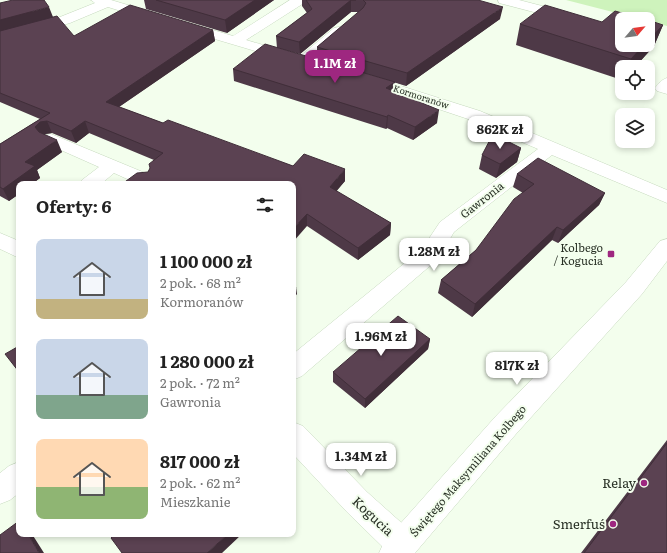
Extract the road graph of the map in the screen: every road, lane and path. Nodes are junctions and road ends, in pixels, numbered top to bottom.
1 (299, 0) edge
2 (504, 0) edge
3 (102, 2) edge
4 (577, 19) edge
5 (351, 21) edge
6 (0, 38) edge
7 (236, 40) junction
8 (303, 61) junction
9 (319, 66) edge
10 (349, 75) edge
11 (667, 83) edge
12 (667, 89) edge
13 (51, 139) edge
14 (551, 147) junction
15 (111, 166) junction
16 (143, 179) edge
17 (93, 181) edge
18 (667, 197) edge
19 (667, 246) edge
20 (296, 366) edge
21 (296, 438) edge
22 (16, 478) edge
23 (0, 490) edge
24 (399, 549) edge

1 - 7 street
2 - 4 street
3 - 6 street
3 - 7 street
5 - 8 street
7 - 8 street
8 - 9 street
10 - 14 street, Kormoranów
11 - 12 street
13 - 15 street
14 - 18 street, Kormoranów
14 - 20 street, Gawronia
15 - 16 street
15 - 17 street
19 - 24 street, Świętego Maksymiliana Kolbego
21 - 24 street, Kogucia
22 - 23 street

